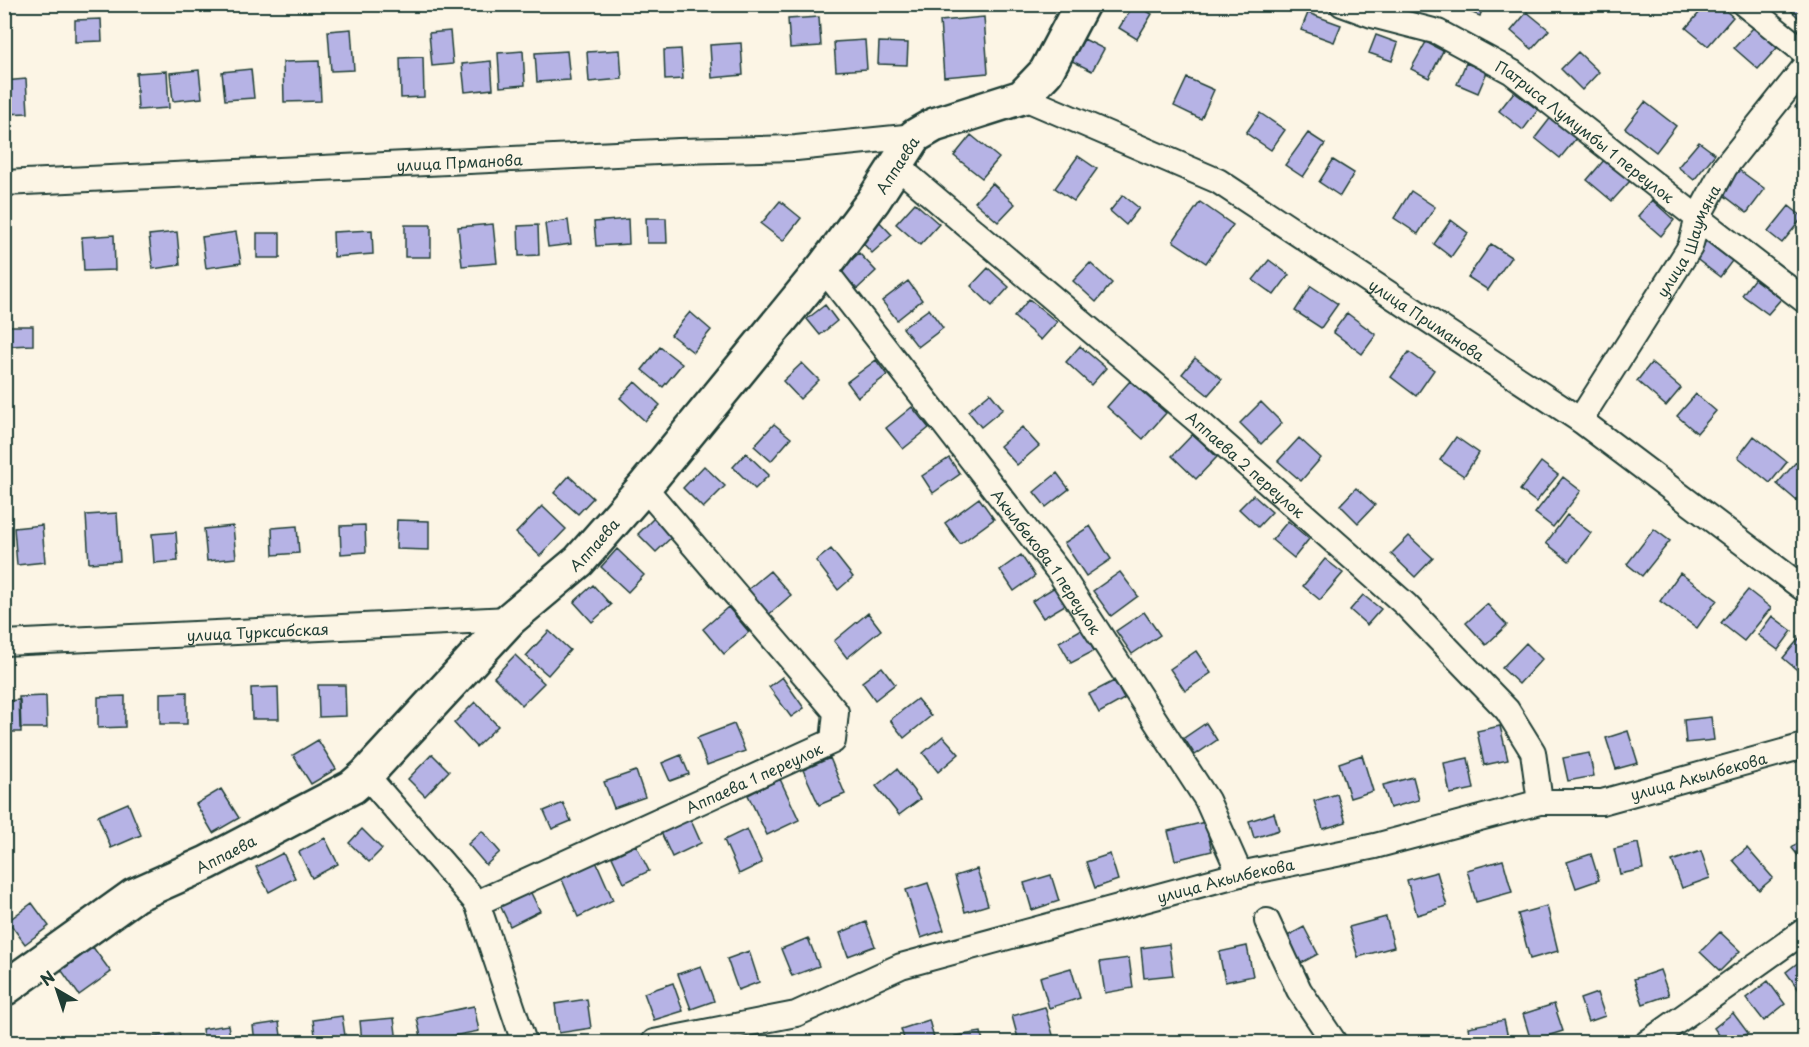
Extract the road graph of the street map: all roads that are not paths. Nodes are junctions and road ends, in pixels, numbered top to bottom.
1 (1082, 4) edge
2 (1342, 4) edge
3 (1744, 4) edge
4 (1804, 52) edge
5 (1804, 68) edge
6 (1022, 97) junction
7 (915, 136) junction
8 (897, 166) junction
9 (4, 183) edge
10 (1698, 217) junction
11 (823, 268) junction
12 (1804, 300) edge
13 (1580, 420) junction
14 (644, 487) junction
15 (1804, 589) edge
16 (510, 619) junction
17 (4, 643) edge
18 (1804, 746) edge
19 (366, 775) junction
20 (1540, 802) junction
21 (1240, 874) junction
22 (477, 903) junction
23 (1267, 921) dead end
24 (1804, 931) edge
25 (4, 989) edge
26 (524, 1042) edge
27 (654, 1042) edge
28 (1334, 1042) edge
29 (1648, 1042) edge

1 - 6 street, Аппаева
2 - 10 street, Патриса Лумумбы 1 переулок
3 - 4 street
5 - 10 street, улица Шаумяна
6 - 7 street, Аппаева
6 - 13 street, улица Приманова
7 - 8 street, Аппаева
7 - 9 street, улица Прманова
8 - 11 street, Аппаева
8 - 20 street, Аппаева 2 переулок
10 - 12 street, Патриса Лумумбы 1 переулок
10 - 13 street, улица Шаумяна
11 - 14 street, Аппаева
11 - 21 street, Акылбекова 1 переулок
13 - 15 street, улица Приманова
14 - 16 street, Аппаева
14 - 22 street, Аппаева 1 переулок
16 - 17 street, улица Турксибская
16 - 19 street, Аппаева
18 - 20 street, улица Акылбекова
19 - 22 street
19 - 25 street, Аппаева
20 - 21 street, улица Акылбекова
21 - 27 street, улица Акылбекова
22 - 26 street
23 - 28 street
24 - 29 street

